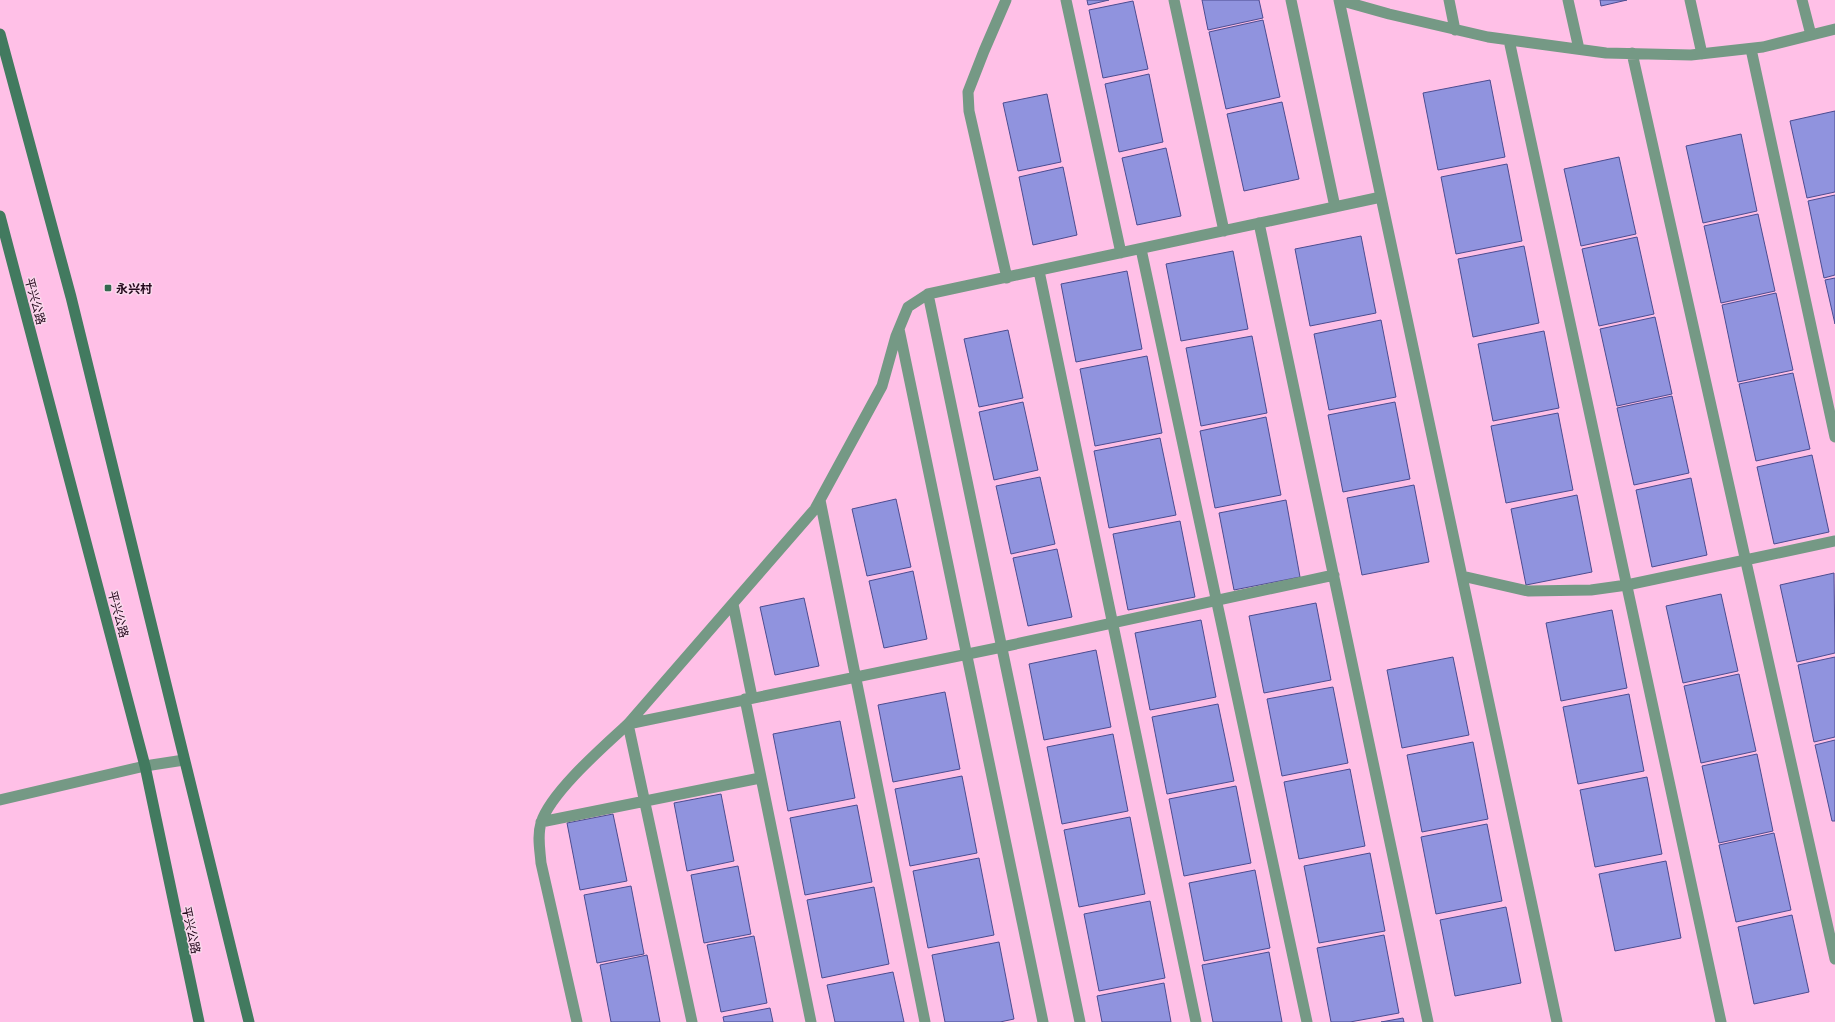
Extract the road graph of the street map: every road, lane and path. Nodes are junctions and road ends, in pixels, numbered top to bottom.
1 (1006, 0) edge
2 (1066, 0) edge
3 (1174, 0) edge
4 (1291, 0) edge
5 (1339, 0) edge
6 (1448, 0) edge
7 (1568, 0) edge
8 (1690, 0) edge
9 (1802, 0) edge
10 (1835, 29) edge
11 (1455, 30) junction
12 (0, 34) edge
13 (1810, 35) junction
14 (1508, 40) junction
15 (1751, 48) junction
16 (1580, 49) junction
17 (1632, 53) junction
18 (1702, 54) junction
19 (1381, 197) junction
20 (1335, 207) junction
21 (0, 216) edge
22 (1260, 223) junction
23 (1224, 231) junction
24 (1141, 249) junction
25 (1121, 253) junction
26 (1039, 271) junction
27 (1007, 278) junction
28 (928, 294) junction
29 (899, 329) junction
30 (1835, 437) edge
31 (820, 500) junction
32 (1835, 541) edge
33 (1745, 560) junction
34 (1334, 575) junction
35 (1462, 576) junction
36 (1627, 585) junction
37 (1216, 601) junction
38 (733, 604) junction
39 (1113, 622) junction
40 (1002, 647) junction
41 (966, 654) junction
42 (854, 678) junction
43 (749, 698) junction
44 (628, 724) junction
45 (184, 760) junction
46 (145, 766) junction
47 (760, 778) junction
48 (0, 800) edge
49 (646, 801) junction
50 (541, 822) junction
51 (1835, 959) edge
52 (199, 1022) edge
53 (249, 1022) edge
54 (577, 1022) edge
55 (692, 1022) edge
56 (811, 1022) edge
57 (925, 1022) edge
58 (1042, 1022) edge
59 (1080, 1022) edge
60 (1196, 1022) edge
61 (1307, 1022) edge
62 (1428, 1022) edge
63 (1557, 1022) edge
64 (1721, 1022) edge

1 - 27 street
2 - 25 street
3 - 23 street
4 - 20 street
5 - 11 street
5 - 19 street
6 - 11 street
7 - 16 street
8 - 18 street
9 - 13 street
10 - 13 street
11 - 14 street
12 - 45 main road
13 - 15 street
14 - 16 street
14 - 36 street
15 - 18 street
15 - 30 street
16 - 17 street
17 - 18 street
17 - 33 street
19 - 20 street
19 - 35 street
20 - 22 street
21 - 46 main road, 平兴公路
22 - 23 street
22 - 34 street
23 - 24 street
24 - 25 street
24 - 37 street
25 - 26 street
26 - 27 street
26 - 39 street
27 - 28 street
28 - 29 street
28 - 40 street
29 - 31 street
29 - 41 street
31 - 38 street
31 - 42 street
32 - 33 street
33 - 36 street
33 - 51 street
34 - 37 street
34 - 62 street
35 - 36 street
35 - 63 street
36 - 64 street
37 - 39 street
37 - 61 street
38 - 43 street
38 - 44 street
39 - 40 street
39 - 60 street
40 - 41 street
40 - 59 street
41 - 42 street
41 - 58 street
42 - 43 street
42 - 57 street
43 - 44 street
43 - 47 street
44 - 49 street
44 - 50 street
45 - 46 street
45 - 53 main road
46 - 48 street
46 - 52 main road, 平兴公路
47 - 49 street
47 - 56 street
49 - 50 street
49 - 55 street
50 - 54 street

